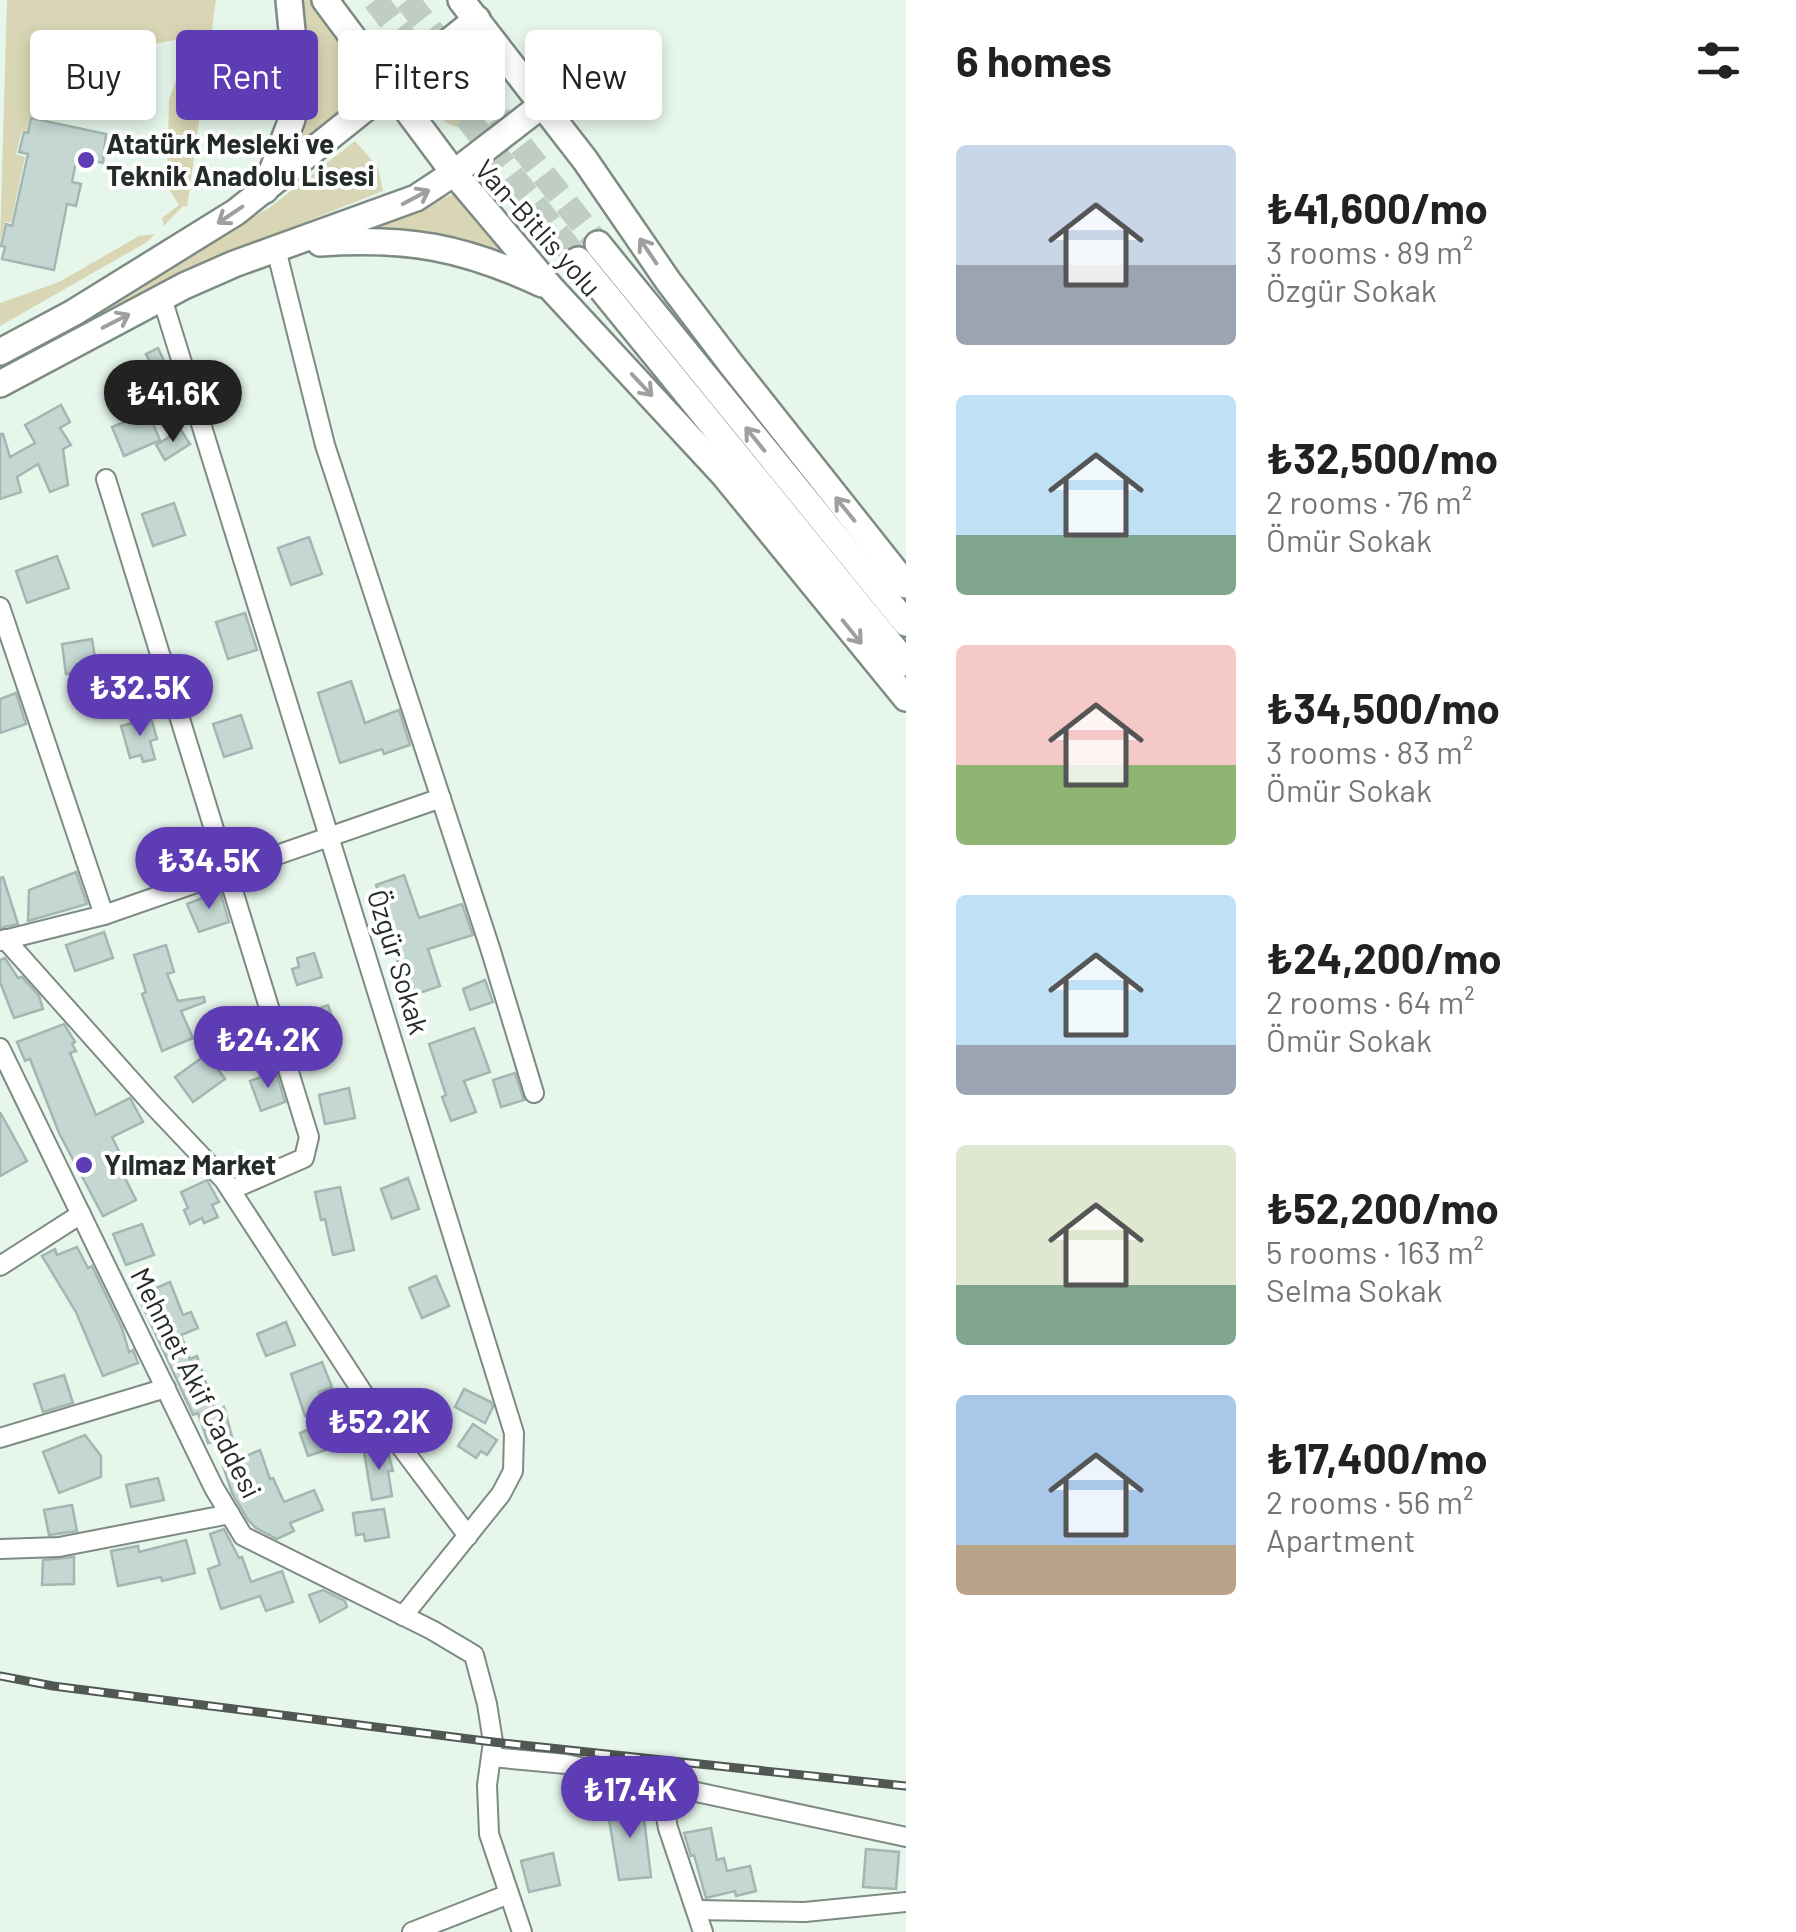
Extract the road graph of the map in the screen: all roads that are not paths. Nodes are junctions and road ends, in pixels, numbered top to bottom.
1 (290, 0) edge
2 (326, 0) edge
3 (469, 10) edge
4 (347, 30) edge
5 (448, 30) edge
6 (525, 82) edge
7 (525, 117) edge
8 (349, 120) edge
9 (413, 120) edge
10 (554, 120) edge
11 (454, 173) junction
12 (264, 191) junction
13 (281, 247) junction
14 (551, 288) junction
15 (162, 298) junction
16 (0, 352) edge
17 (0, 384) edge
18 (106, 478) dead end
19 (906, 585) edge
20 (0, 608) edge
21 (906, 623) edge
22 (906, 663) edge
23 (906, 698) edge
24 (441, 798) junction
25 (330, 835) junction
26 (228, 871) junction
27 (104, 916) junction
28 (2, 940) edge
29 (0, 1048) edge
30 (534, 1093) dead end
31 (231, 1190) junction
32 (81, 1214) junction
33 (0, 1266) edge
34 (166, 1388) junction
35 (0, 1438) edge
36 (230, 1514) junction
37 (468, 1536) junction
38 (0, 1549) edge
39 (404, 1616) junction
40 (492, 1750) junction
41 (660, 1785) junction
42 (906, 1837) edge
43 (509, 1894) junction
44 (906, 1902) edge
45 (696, 1910) junction
46 (412, 1932) edge
47 (522, 1932) edge
48 (703, 1932) edge

1 - 12 highway
2 - 4 highway
3 - 5 highway
3 - 6 highway
7 - 11 highway
8 - 12 highway
9 - 11 highway
19 -> 10 highway
13 -> 11 highway, Van-Bitlis yolu
11 - 14 highway, Van-Bitlis yolu
12 -> 16 highway
13 - 14 highway
13 - 15 highway, Van-Bitlis yolu
13 - 24 street
14 -> 23 highway, Van-Bitlis yolu
17 -> 15 highway, Van-Bitlis yolu
15 - 25 street, Özgür Sokak
18 - 26 street
20 - 27 street
21 -> 22 highway
24 - 25 street
24 - 30 street
25 - 26 street
25 - 37 street, Özgür Sokak
26 - 27 street
26 - 31 street
27 - 28 street
28 - 31 street
29 - 32 street, Mehmet Akif Caddesi
31 - 37 street
32 - 33 street
32 - 34 street, Mehmet Akif Caddesi
34 - 35 street
34 - 36 street, Mehmet Akif Caddesi
36 - 38 street
36 - 39 street, Mehmet Akif Caddesi
37 - 39 street, Özgür Sokak
39 - 40 street, Mehmet Akif Caddesi
40 - 41 street
40 - 43 street, Mehmet Akif Caddesi
41 - 42 street
41 - 45 street
43 - 46 street
43 - 47 street, Mehmet Akif Caddesi
44 - 45 street
45 - 48 street

